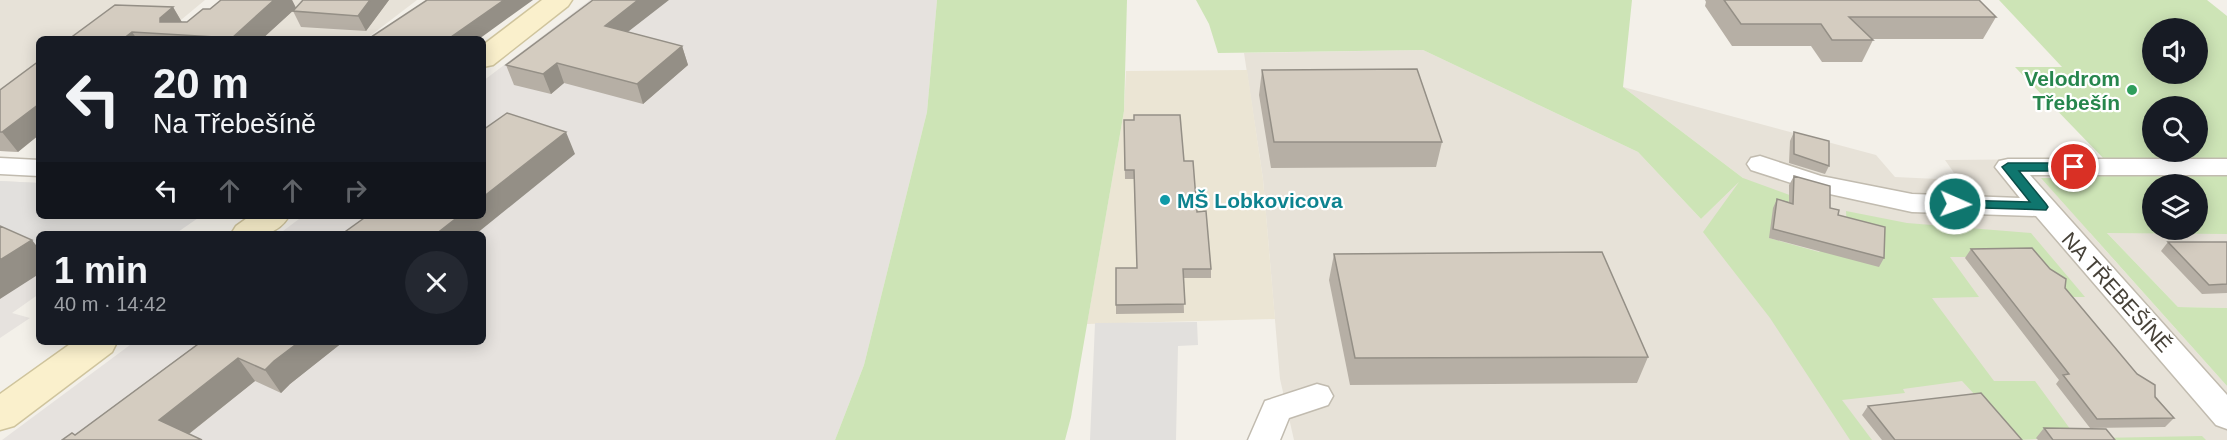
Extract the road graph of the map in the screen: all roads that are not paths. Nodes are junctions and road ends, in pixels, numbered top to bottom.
1 (559, 0) edge
2 (486, 57) edge
3 (1760, 164) dead end
4 (0, 166) edge
5 (36, 166) edge
6 (2227, 167) edge
7 (2041, 207) junction
8 (269, 219) edge
9 (252, 231) edge
10 (95, 345) edge
11 (1317, 396) dead end
12 (0, 415) edge
13 (2227, 416) edge
14 (1264, 440) edge

1 - 2 street
3 - 7 street
4 - 5 street
6 - 7 street, NA TŘEBEŠÍNĚ
7 - 13 street, NA TŘEBEŠÍNĚ
8 - 9 street
10 - 12 street
11 - 14 street

